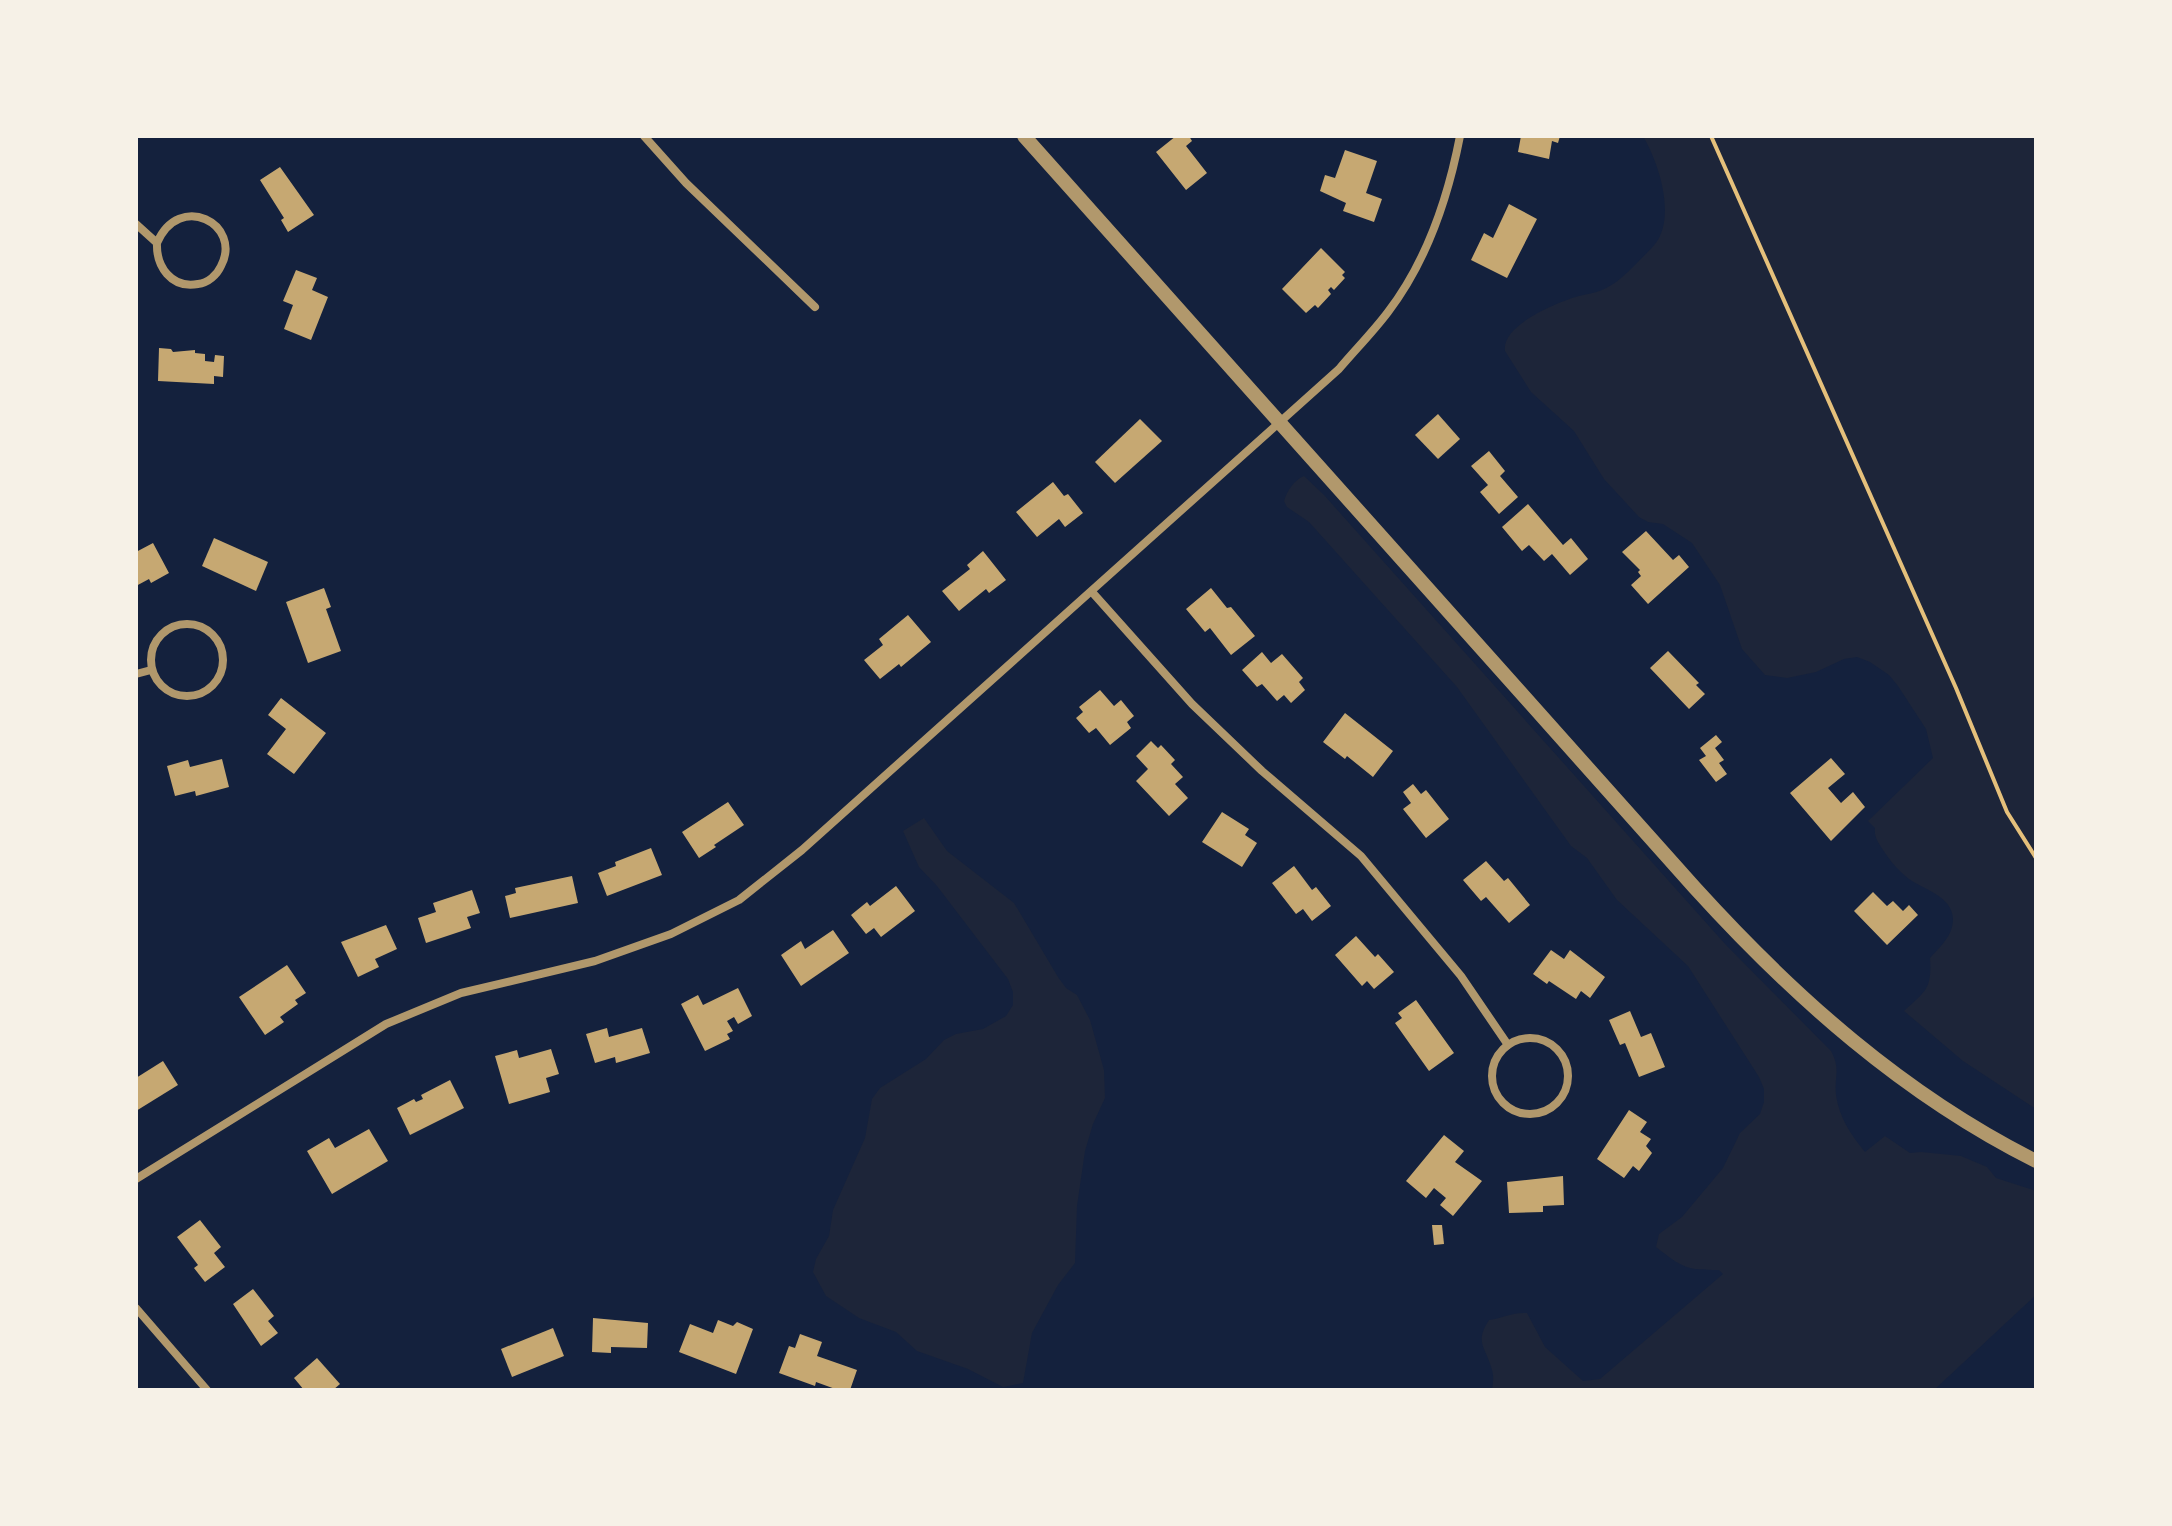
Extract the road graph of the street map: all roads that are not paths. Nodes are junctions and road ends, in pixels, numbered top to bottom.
1 (644, 136) edge
2 (1024, 136) edge
3 (1460, 136) edge
4 (136, 224) edge
5 (157, 243) junction
6 (815, 307) dead end
7 (1280, 420) junction
8 (1092, 592) junction
9 (151, 670) junction
10 (136, 674) edge
11 (1508, 1045) junction
12 (2036, 1161) edge
13 (136, 1179) edge
14 (136, 1308) edge
15 (207, 1390) edge

1 - 6 street
2 - 7 street
3 - 7 street
4 - 5 street
5 - 5 street
7 - 8 street
7 - 12 street
8 - 11 street
8 - 13 street
9 - 9 street
9 - 10 street
11 - 11 street
14 - 15 street

